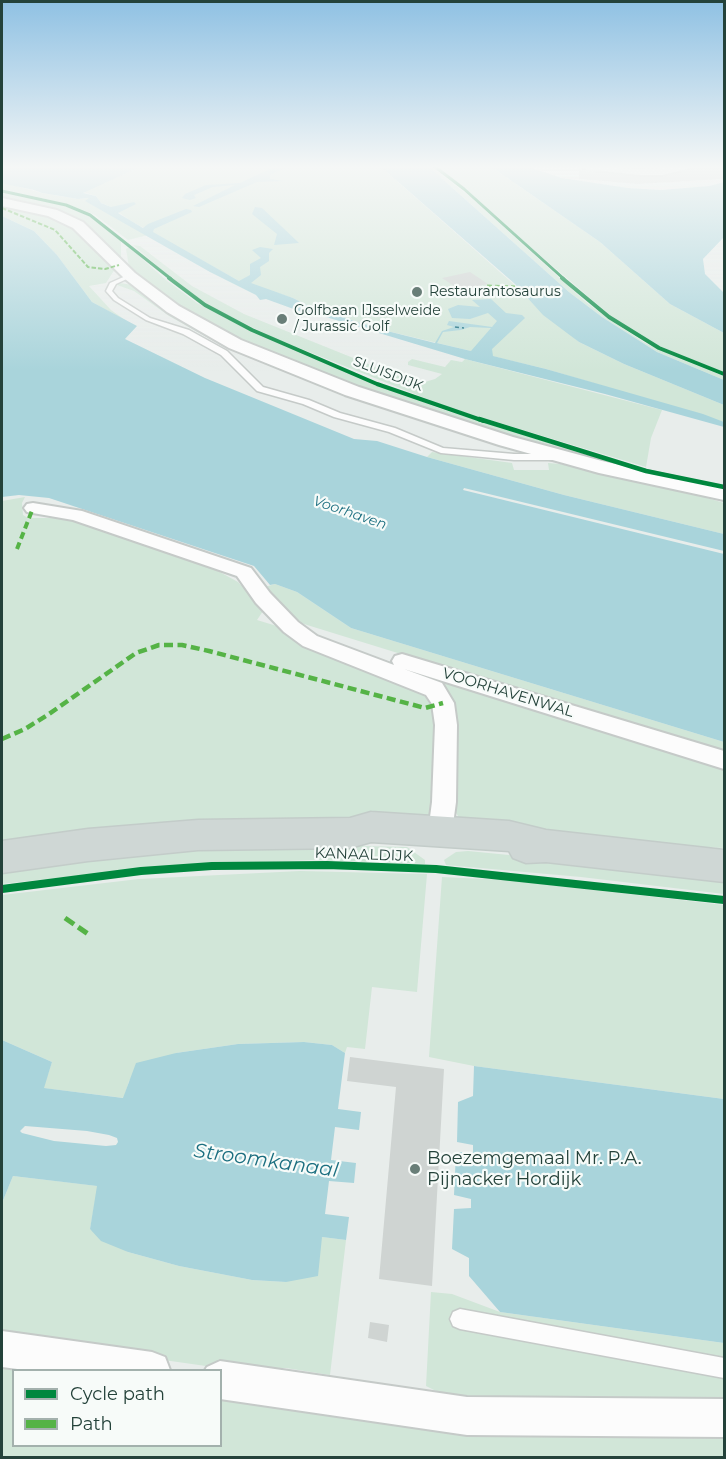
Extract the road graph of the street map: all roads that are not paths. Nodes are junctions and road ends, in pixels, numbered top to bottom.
1 (88, 234) edge
2 (130, 276) junction
3 (564, 457) junction
4 (724, 494) edge
5 (33, 508) dead end
6 (291, 627) junction
7 (724, 760) edge
8 (350, 832) junction
9 (440, 832) junction
10 (546, 846) junction
11 (2, 857) edge
12 (724, 866) edge
13 (460, 1319) dead end
14 (2, 1349) edge
15 (724, 1368) edge
16 (138, 1369) edge
17 (222, 1380) edge
18 (724, 1418) edge

1 - 2 street, SLUISDIJK
2 - 3 street, SLUISDIJK
2 - 3 lane
3 - 4 street, SLUISDIJK
5 - 6 street, VOORHAVENWAL
6 - 7 street, VOORHAVENWAL
6 - 9 street, VOORHAVENWAL
8 - 9 main road, KANAALDIJK
8 - 10 main road, KANAALDIJK
8 - 11 main road, KANAALDIJK
9 - 10 main road, KANAALDIJK
10 - 12 main road, KANAALDIJK
13 - 15 lane
14 - 16 street
17 - 18 street

